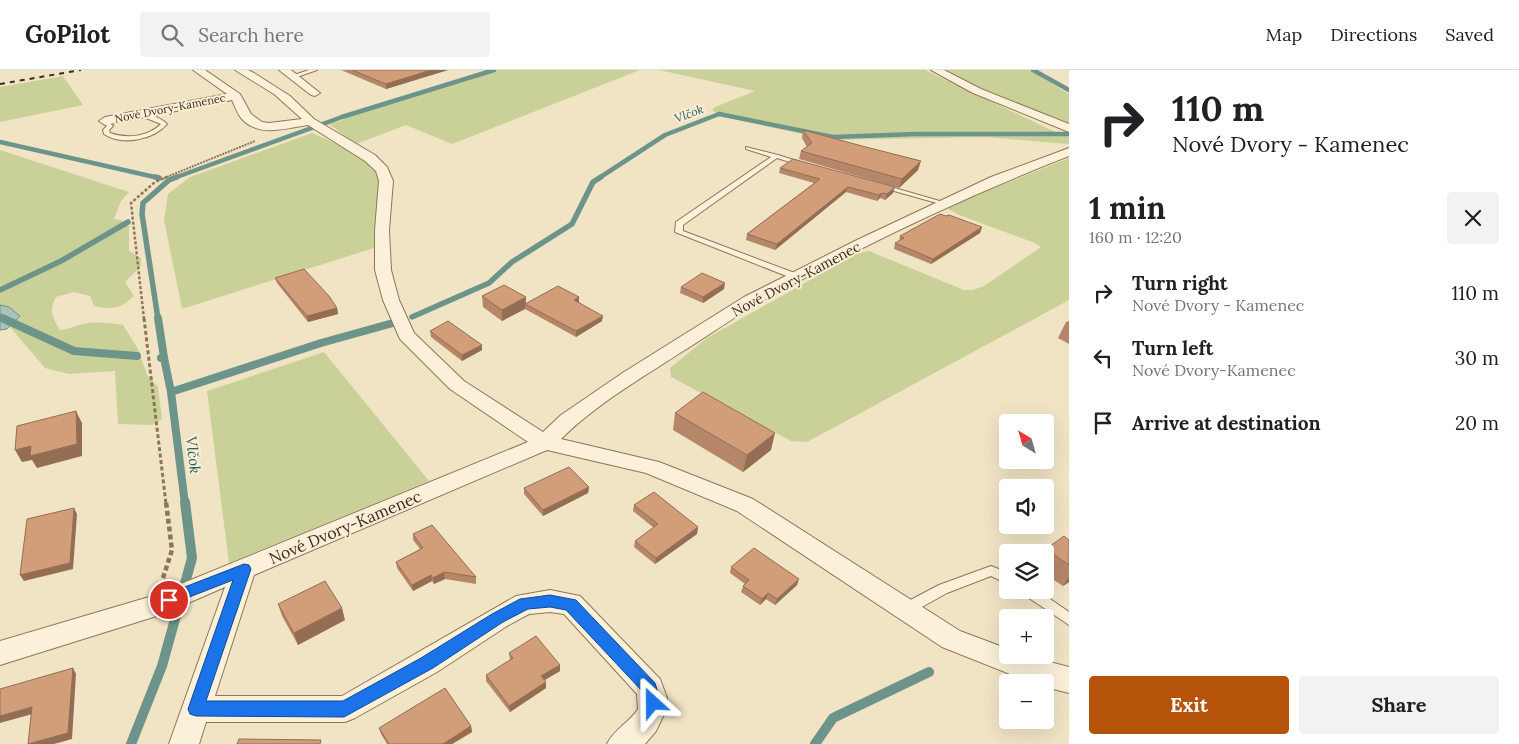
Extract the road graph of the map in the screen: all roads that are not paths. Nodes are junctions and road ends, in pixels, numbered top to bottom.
1 (198, 70) edge
2 (240, 70) edge
3 (284, 70) edge
4 (314, 70) edge
5 (936, 70) edge
6 (294, 76) junction
7 (315, 93) dead end
8 (236, 96) junction
9 (143, 113) junction
10 (105, 121) joint
11 (315, 124) junction
12 (1067, 128) edge
13 (748, 148) dead end
14 (1069, 152) edge
15 (776, 156) junction
16 (814, 166) edge
17 (870, 182) edge
18 (946, 204) junction
19 (797, 277) junction
20 (545, 443) junction
21 (237, 572) junction
22 (999, 575) edge
23 (1040, 599) edge
24 (905, 610) junction
25 (1069, 620) edge
26 (0, 653) edge
27 (1069, 680) edge
28 (196, 709) junction
29 (184, 744) edge
30 (622, 744) edge

1 - 8 street, Nové Dvory-Kamenec
2 - 11 street
3 - 6 street
4 - 6 lane
5 - 12 street
6 - 7 street
8 - 9 street, Nové Dvory-Kamenec
8 - 11 street, Nové Dvory-Kamenec
9 - 10 street, Nové Dvory-Kamenec
9 - 10 lane
11 - 20 street
13 - 15 lane
14 - 18 street, Nové Dvory-Kamenec
15 - 16 lane
15 - 19 lane
17 - 18 lane
18 - 19 street, Nové Dvory-Kamenec
19 - 20 street, Nové Dvory-Kamenec
20 - 21 street, Nové Dvory-Kamenec
20 - 24 street
21 - 26 street, Nové Dvory-Kamenec
21 - 28 street
22 - 24 lane
23 - 25 lane
24 - 27 street
28 - 29 street
28 - 30 street

